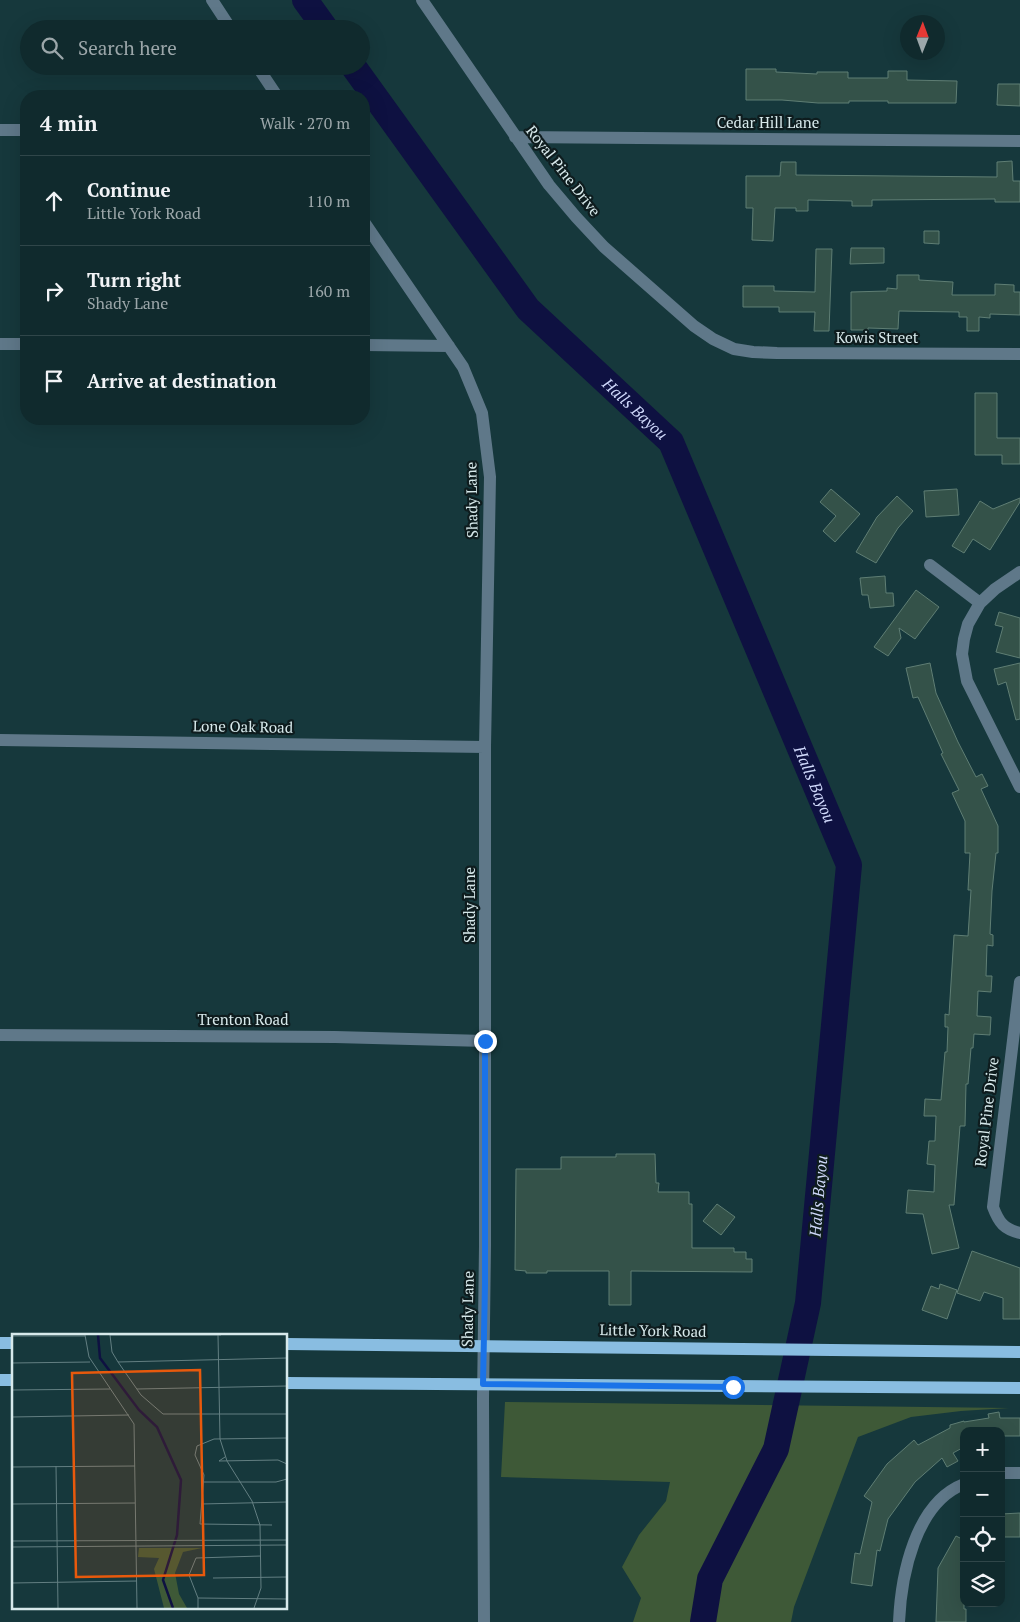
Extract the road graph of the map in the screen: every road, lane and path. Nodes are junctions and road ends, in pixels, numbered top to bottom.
1 (212, 0) edge
2 (422, 0) edge
3 (225, 20) edge
4 (263, 75) edge
5 (273, 90) edge
6 (0, 130) edge
7 (20, 130) edge
8 (515, 137) junction
9 (1020, 141) edge
10 (370, 231) edge
11 (0, 344) edge
12 (20, 344) edge
13 (370, 345) edge
14 (449, 346) junction
15 (734, 349) joint
16 (1020, 354) edge
17 (930, 565) dead end
18 (1020, 572) edge
19 (980, 603) junction
20 (0, 740) edge
21 (485, 747) junction
22 (1020, 787) edge
23 (1020, 982) edge
24 (0, 1035) edge
25 (485, 1041) junction
26 (1015, 1062) edge
27 (1020, 1233) edge
28 (288, 1344) edge
29 (483, 1345) junction
30 (1020, 1352) edge
31 (288, 1383) edge
32 (483, 1384) junction
33 (1020, 1388) edge
34 (1005, 1473) edge
35 (1020, 1474) edge
36 (960, 1485) edge
37 (484, 1622) edge
38 (899, 1622) edge

1 - 3 street
2 - 8 street, Royal Pine Drive
4 - 5 street
6 - 7 street
8 - 9 street, Cedar Hill Lane
8 - 15 street, Royal Pine Drive
10 - 14 street, Shady Lane
11 - 12 street
13 - 14 street
14 - 21 street, Shady Lane
15 - 16 street, Kowis Street
17 - 19 street
18 - 19 street
19 - 22 street
20 - 21 street, Lone Oak Road
21 - 25 street, Shady Lane
23 - 26 street, Royal Pine Drive
24 - 25 street, Trenton Road
25 - 29 street, Shady Lane
26 - 27 street, Royal Pine Drive
28 - 29 main road, Little York Road
29 - 30 main road, Little York Road
29 - 32 street, Shady Lane
31 - 32 main road
32 - 33 main road
32 - 37 street, Shady Lane
34 - 35 street
36 - 38 street

